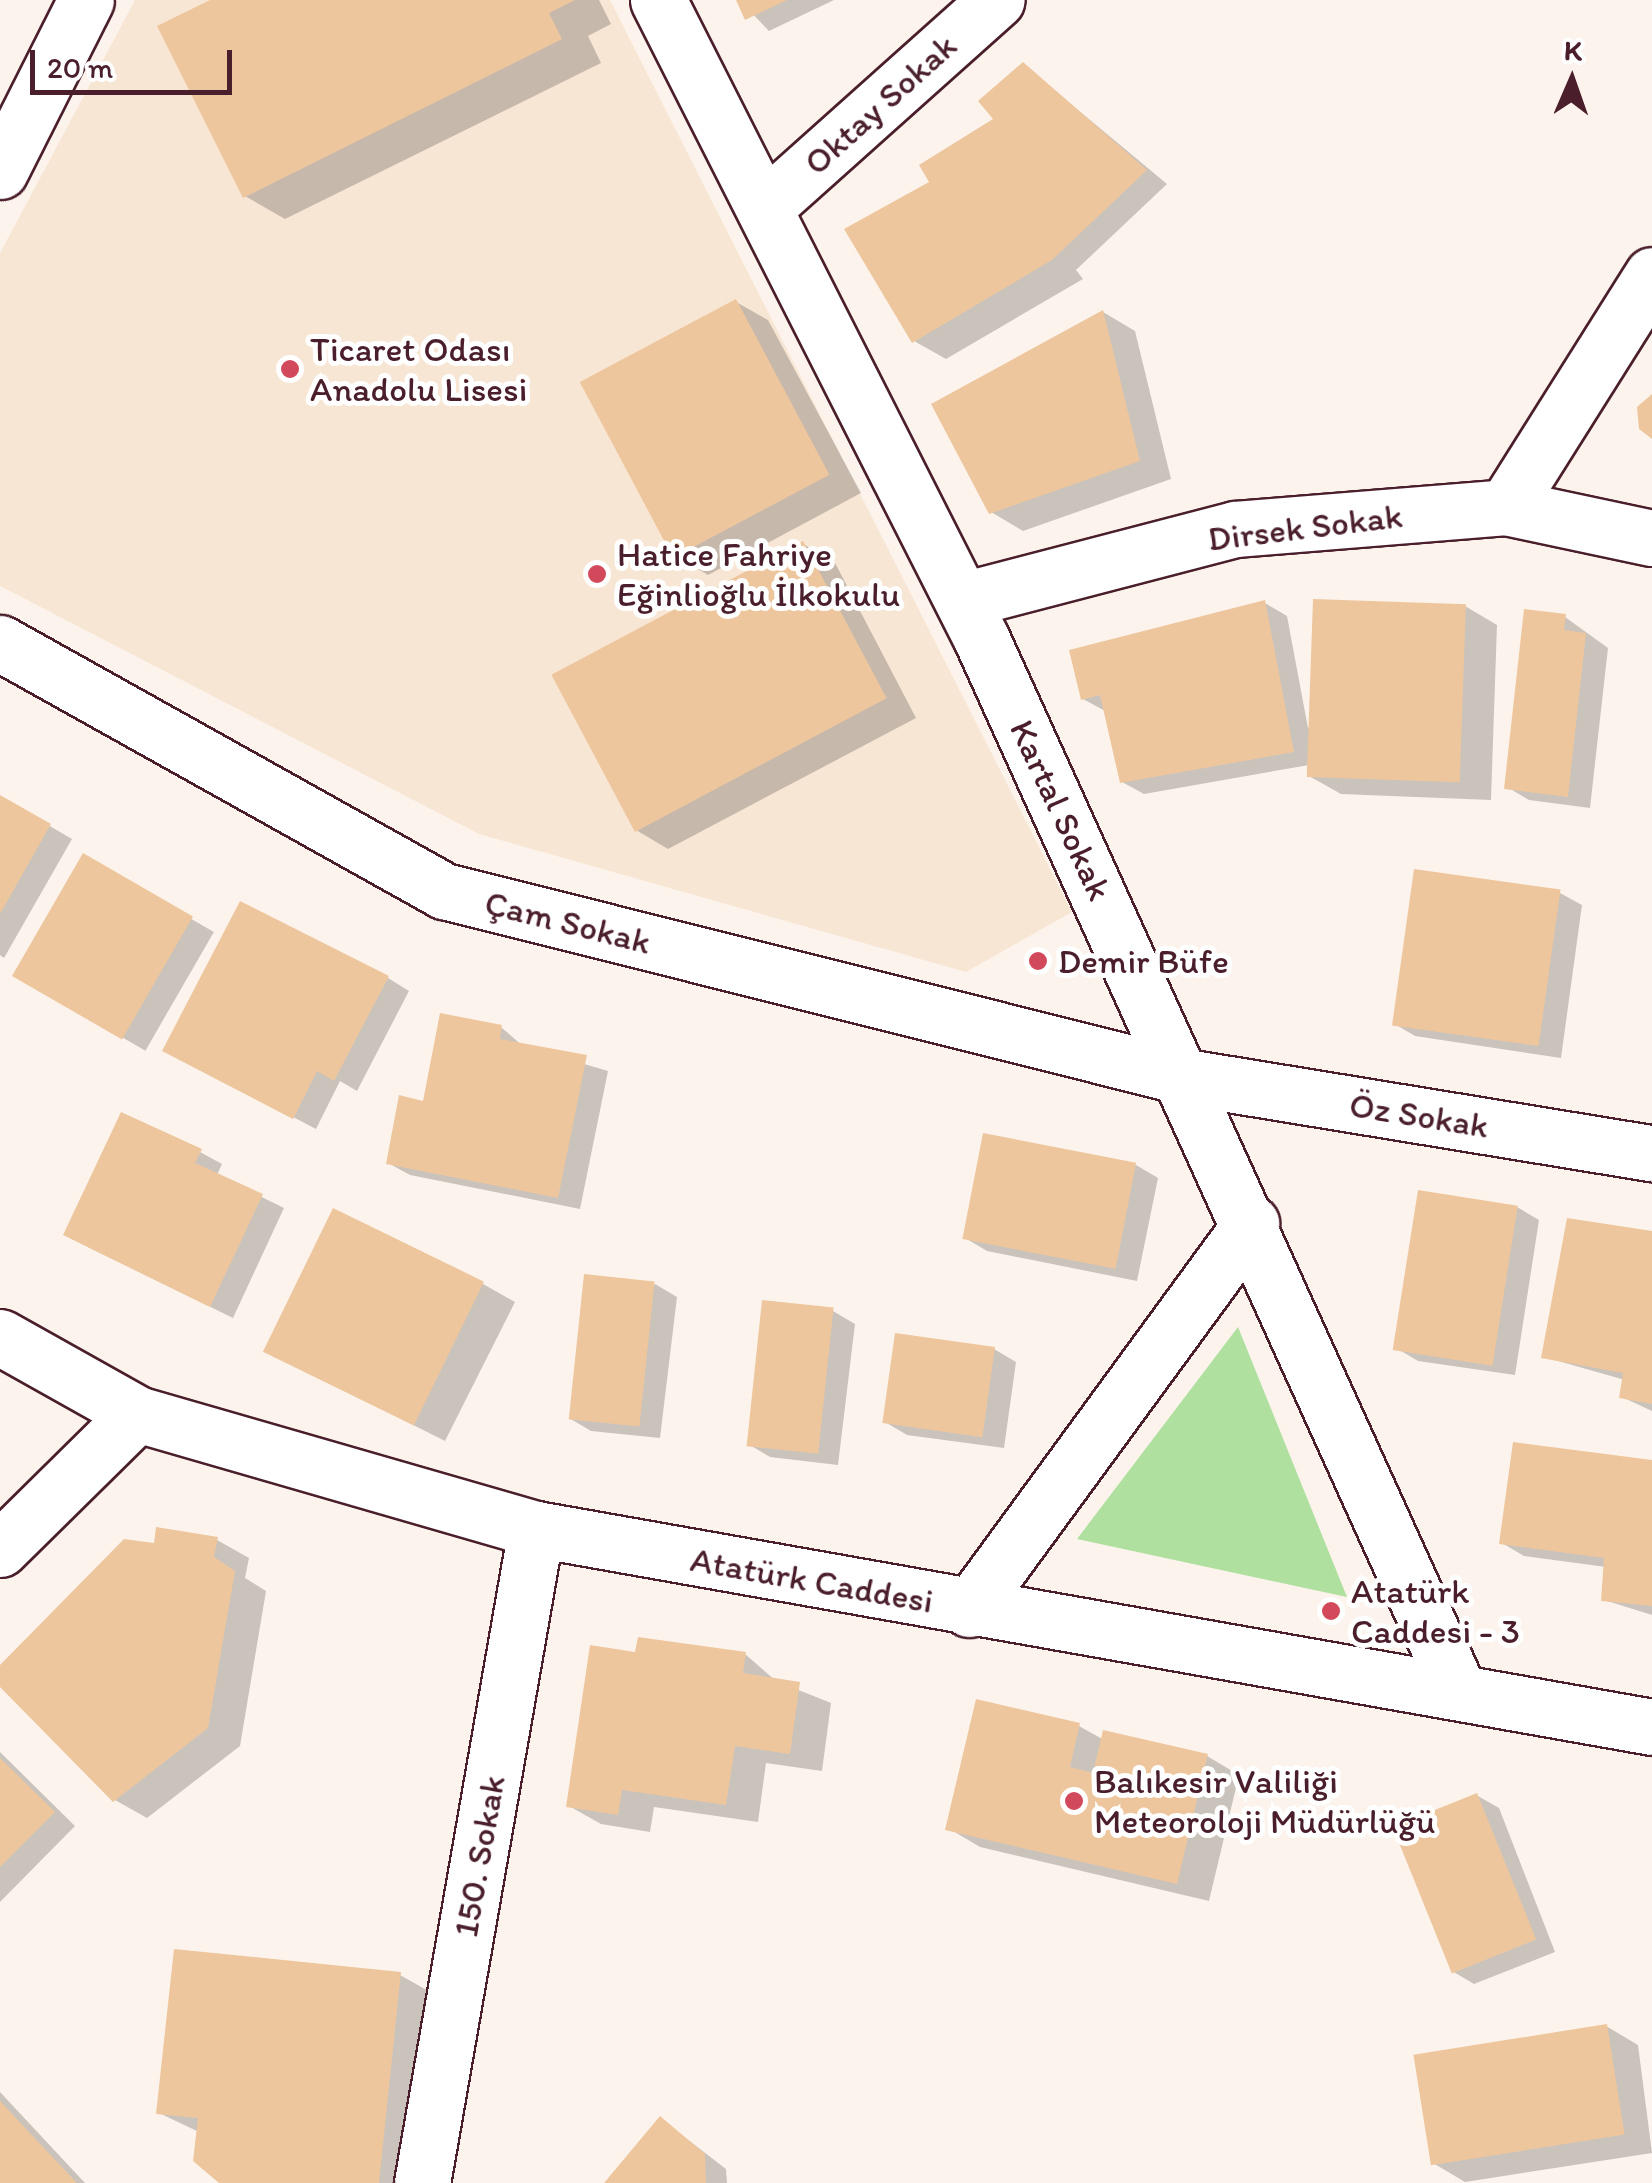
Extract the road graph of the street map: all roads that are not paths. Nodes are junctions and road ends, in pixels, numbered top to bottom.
1 (86, 0) edge
2 (658, 0) edge
3 (996, 0) edge
4 (0, 172) edge
5 (764, 208) junction
6 (1652, 275) edge
7 (1506, 507) junction
8 (1652, 538) edge
9 (963, 600) junction
10 (0, 643) edge
11 (1186, 1078) junction
12 (1652, 1154) edge
13 (1251, 1224) junction
14 (0, 1337) edge
15 (137, 1414) junction
16 (536, 1529) junction
17 (0, 1549) edge
18 (968, 1608) junction
19 (1458, 1690) junction
20 (1652, 1728) edge
21 (422, 2183) edge

1 - 4 street
2 - 5 street, Kartal Sokak
3 - 5 street, Oktay Sokak
5 - 9 street, Kartal Sokak
6 - 7 street
7 - 8 street, Dirsek Sokak
7 - 9 street, Dirsek Sokak
9 - 11 street, Kartal Sokak
10 - 11 street, Çam Sokak
11 - 12 street, Öz Sokak
11 - 13 street, Kartal Sokak
13 - 18 street
13 - 19 street, Kartal Sokak
14 - 15 street, Atatürk Caddesi
15 - 16 street, Atatürk Caddesi
15 - 17 street
16 - 18 street, Atatürk Caddesi
16 - 21 street, 150. Sokak
18 - 19 street, Atatürk Caddesi
19 - 20 street, Atatürk Caddesi

